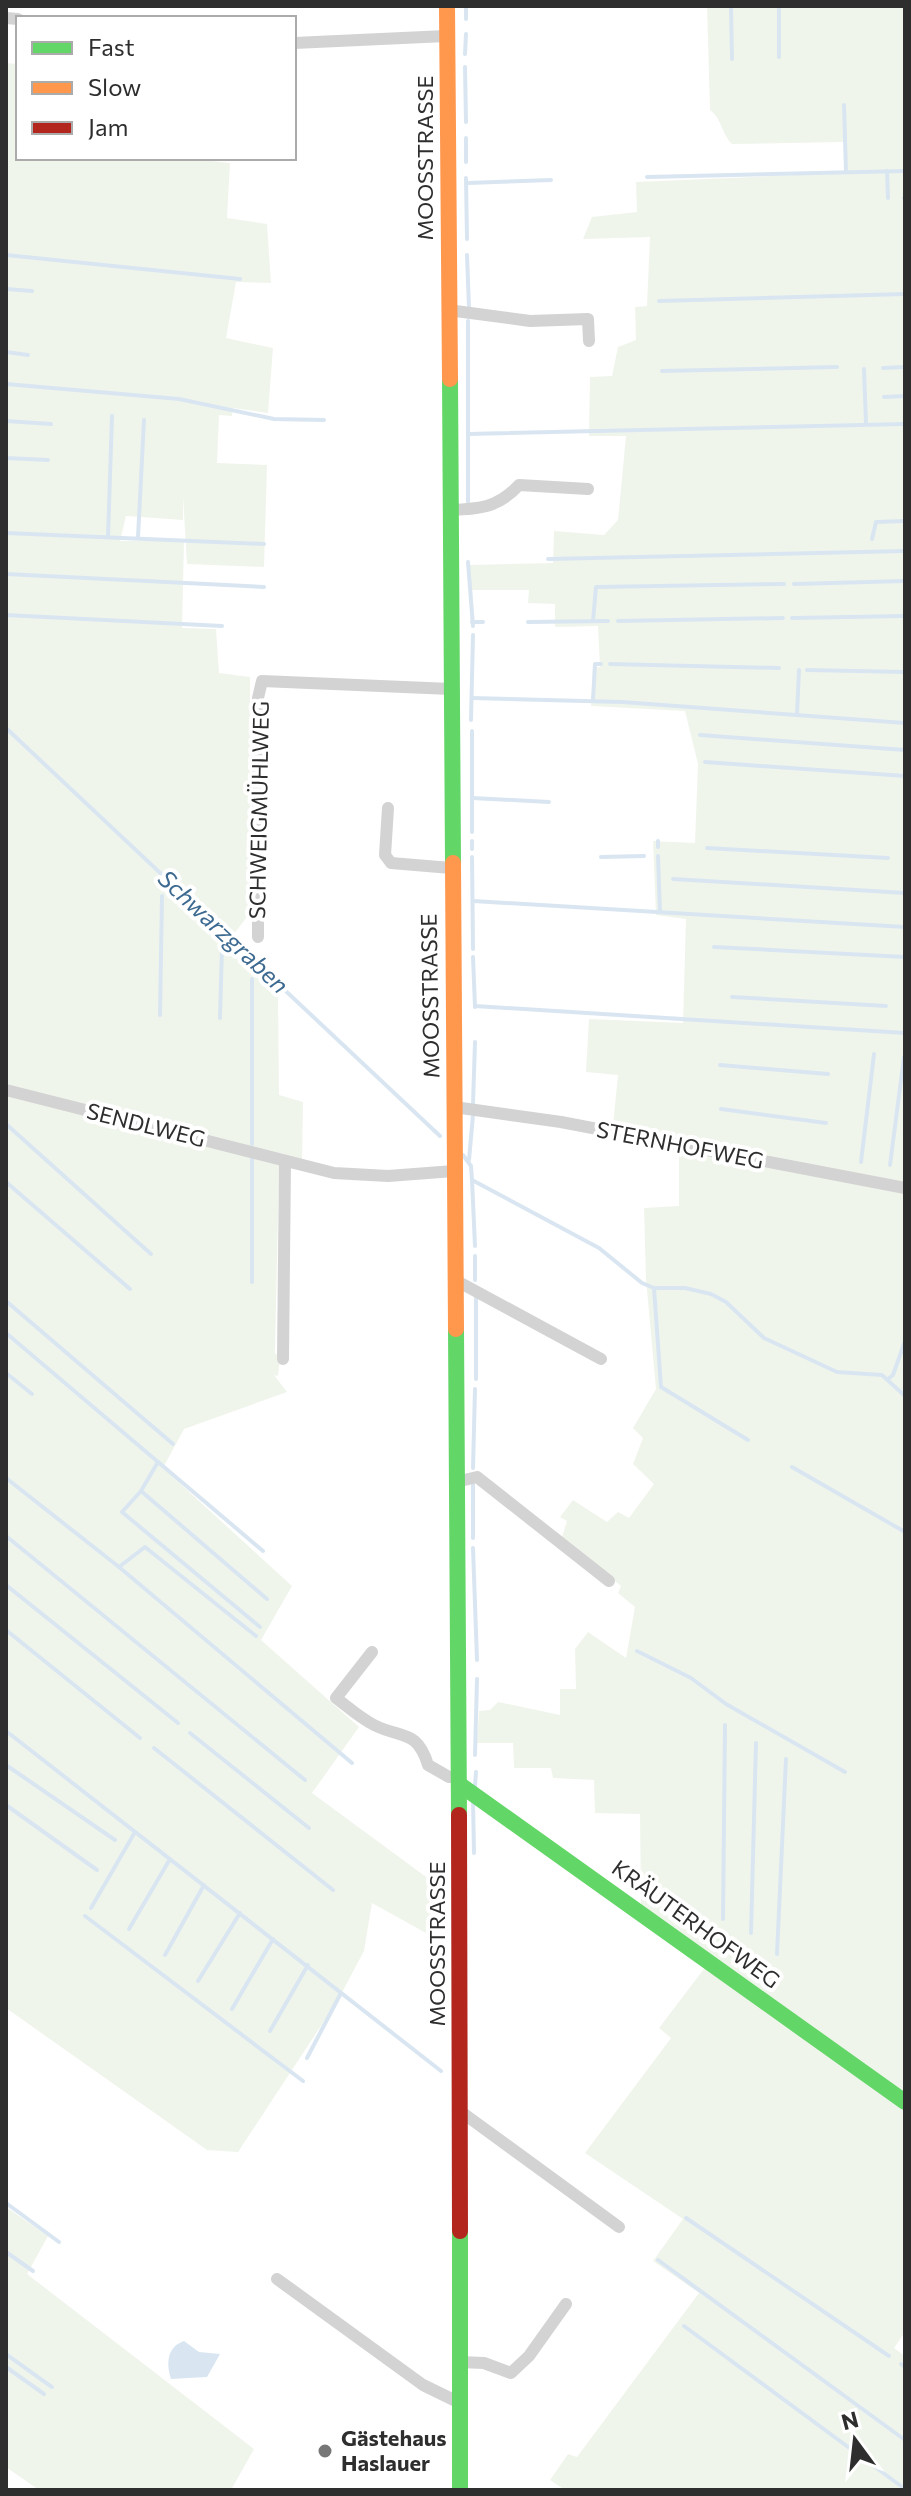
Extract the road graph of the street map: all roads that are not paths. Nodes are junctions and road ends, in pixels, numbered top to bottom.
1 (447, 6) edge
2 (446, 36) junction
3 (296, 43) edge
4 (448, 310) junction
5 (589, 341) dead end
6 (588, 489) dead end
7 (450, 510) junction
8 (451, 689) junction
9 (388, 808) dead end
10 (451, 868) junction
11 (258, 937) dead end
12 (6, 1090) edge
13 (454, 1107) junction
14 (285, 1161) junction
15 (454, 1171) junction
16 (905, 1188) edge
17 (455, 1280) junction
18 (283, 1359) dead end
19 (601, 1359) dead end
20 (456, 1482) junction
21 (609, 1581) dead end
22 (372, 1652) dead end
23 (459, 1780) junction
24 (905, 2102) edge
25 (460, 2111) junction
26 (619, 2227) dead end
27 (277, 2279) dead end
28 (566, 2304) dead end
29 (460, 2362) junction
30 (460, 2403) junction
31 (460, 2490) edge

1 - 2 street, MOOSSTRASSE
2 - 3 street
2 - 4 street, MOOSSTRASSE
4 - 5 street
4 - 7 street, MOOSSTRASSE
6 - 7 street
7 - 8 street, MOOSSTRASSE
8 - 10 street, MOOSSTRASSE
8 - 11 street, SCHWEIGMÜHLWEG
9 - 10 street
10 - 13 street, MOOSSTRASSE
12 - 14 street, SENDLWEG
13 - 15 street, MOOSSTRASSE
13 - 16 street, STERNHOFWEG
14 - 15 street, SENDLWEG
14 - 18 street
15 - 17 street, MOOSSTRASSE
17 - 19 street
17 - 20 street, MOOSSTRASSE
20 - 21 street
20 - 23 street, MOOSSTRASSE
22 - 23 street
23 - 24 street, KRÄUTERHOFWEG
23 - 25 street, MOOSSTRASSE
25 - 26 street
25 - 29 street, MOOSSTRASSE
27 - 30 street
28 - 29 street
29 - 30 street, MOOSSTRASSE
30 - 31 street, MOOSSTRASSE

